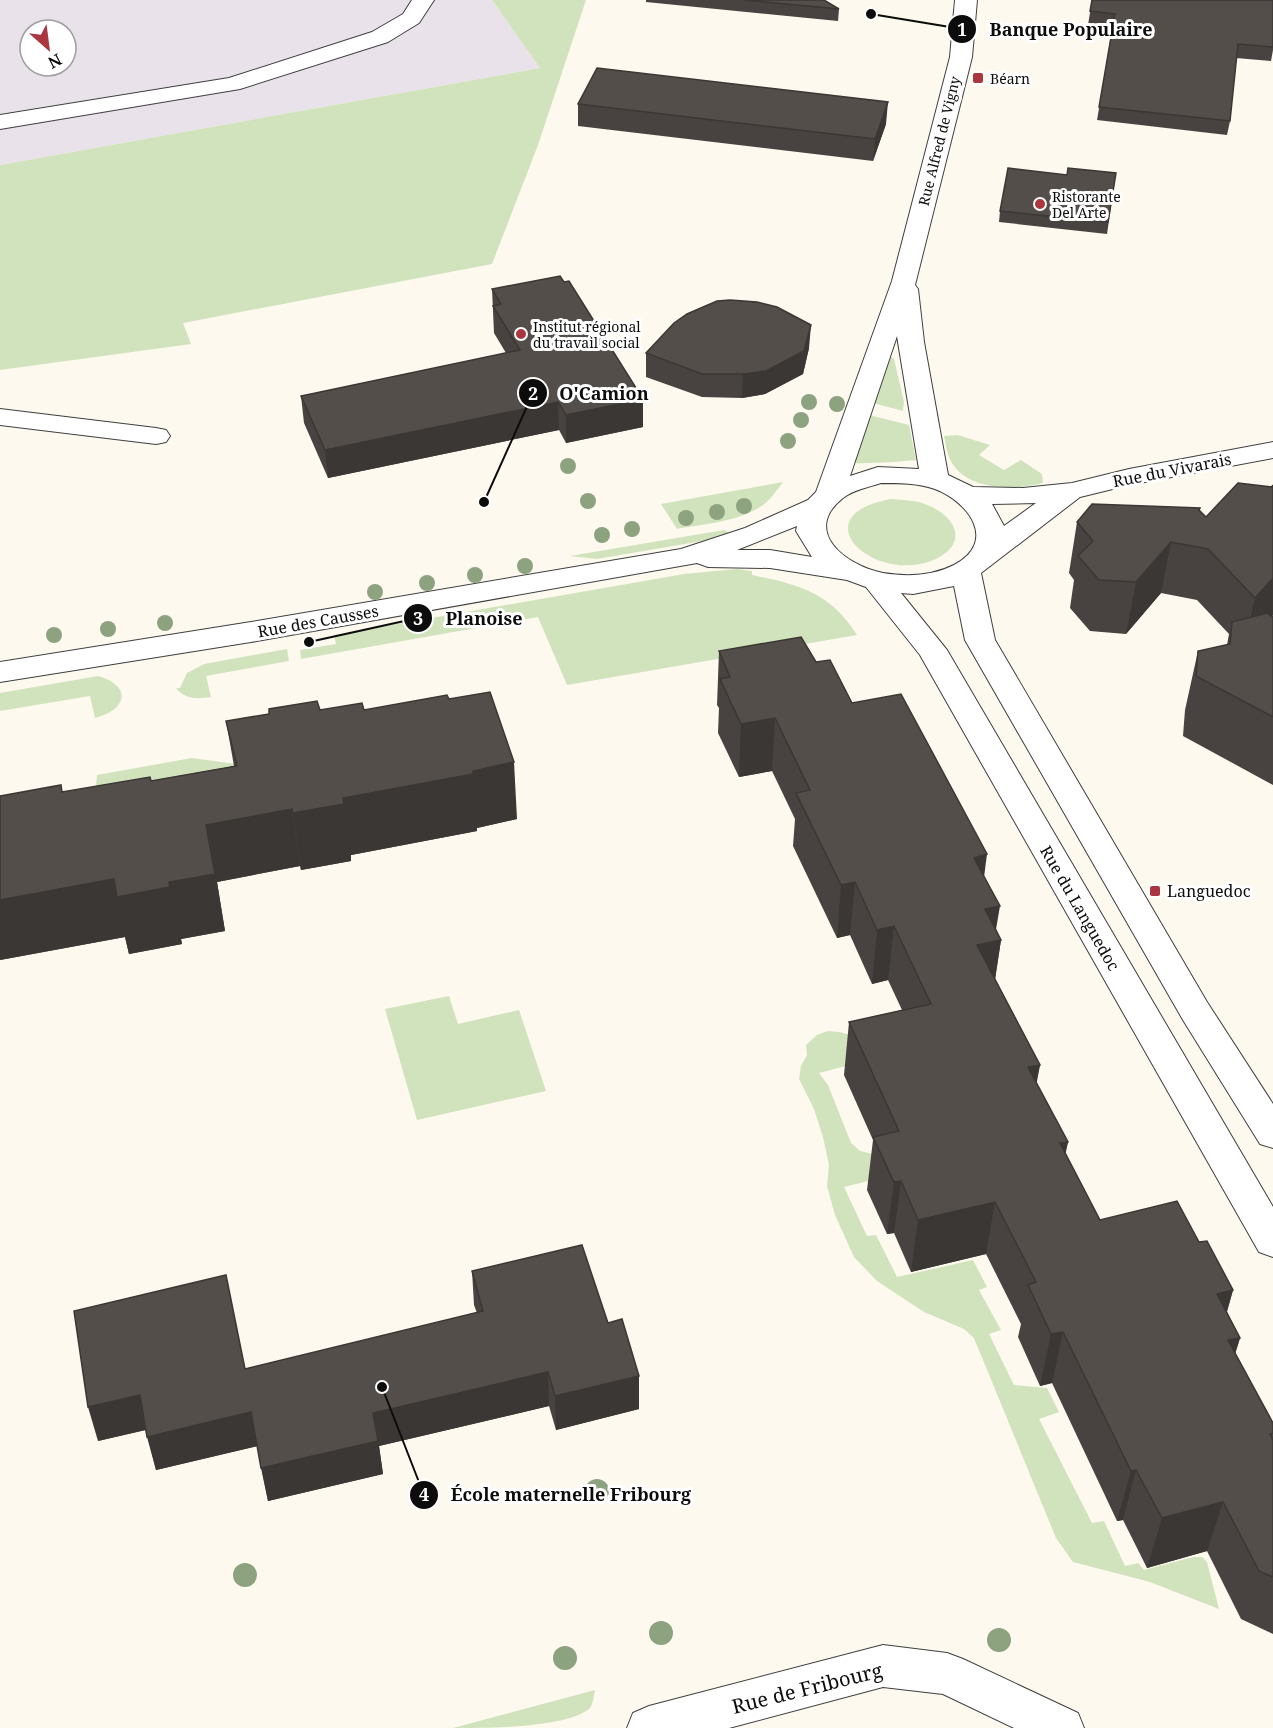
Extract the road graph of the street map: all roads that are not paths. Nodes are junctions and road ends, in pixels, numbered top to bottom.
1 (423, 0) edge
2 (966, 0) edge
3 (0, 122) edge
4 (904, 281) junction
5 (0, 417) edge
6 (156, 435) dead end
7 (1273, 450) edge
8 (935, 480) junction
9 (1072, 491) junction
10 (967, 495) junction
11 (822, 499) junction
12 (686, 557) junction
13 (974, 565) junction
14 (864, 578) junction
15 (7, 669) edge
16 (1273, 1134) edge
17 (1273, 1241) edge
18 (649, 1728) edge
19 (1062, 1728) edge

1 - 3 street
2 - 4 street, Rue Alfred de Vigny
4 - 8 street, Rue Alfred de Vigny
4 - 11 street, Rue Alfred de Vigny
5 - 6 street
7 - 9 street, Rue du Vivarais
8 - 10 street
8 - 11 street
9 - 10 street, Rue du Vivarais
9 - 13 street, Rue du Vivarais
10 - 13 street
11 - 12 street, Rue des Causses
11 - 14 street
12 - 14 street, Rue des Causses
12 - 15 street, Rue des Causses
13 - 14 street
13 - 16 street
14 - 17 street, Rue du Languedoc
18 - 19 street, Rue de Fribourg

